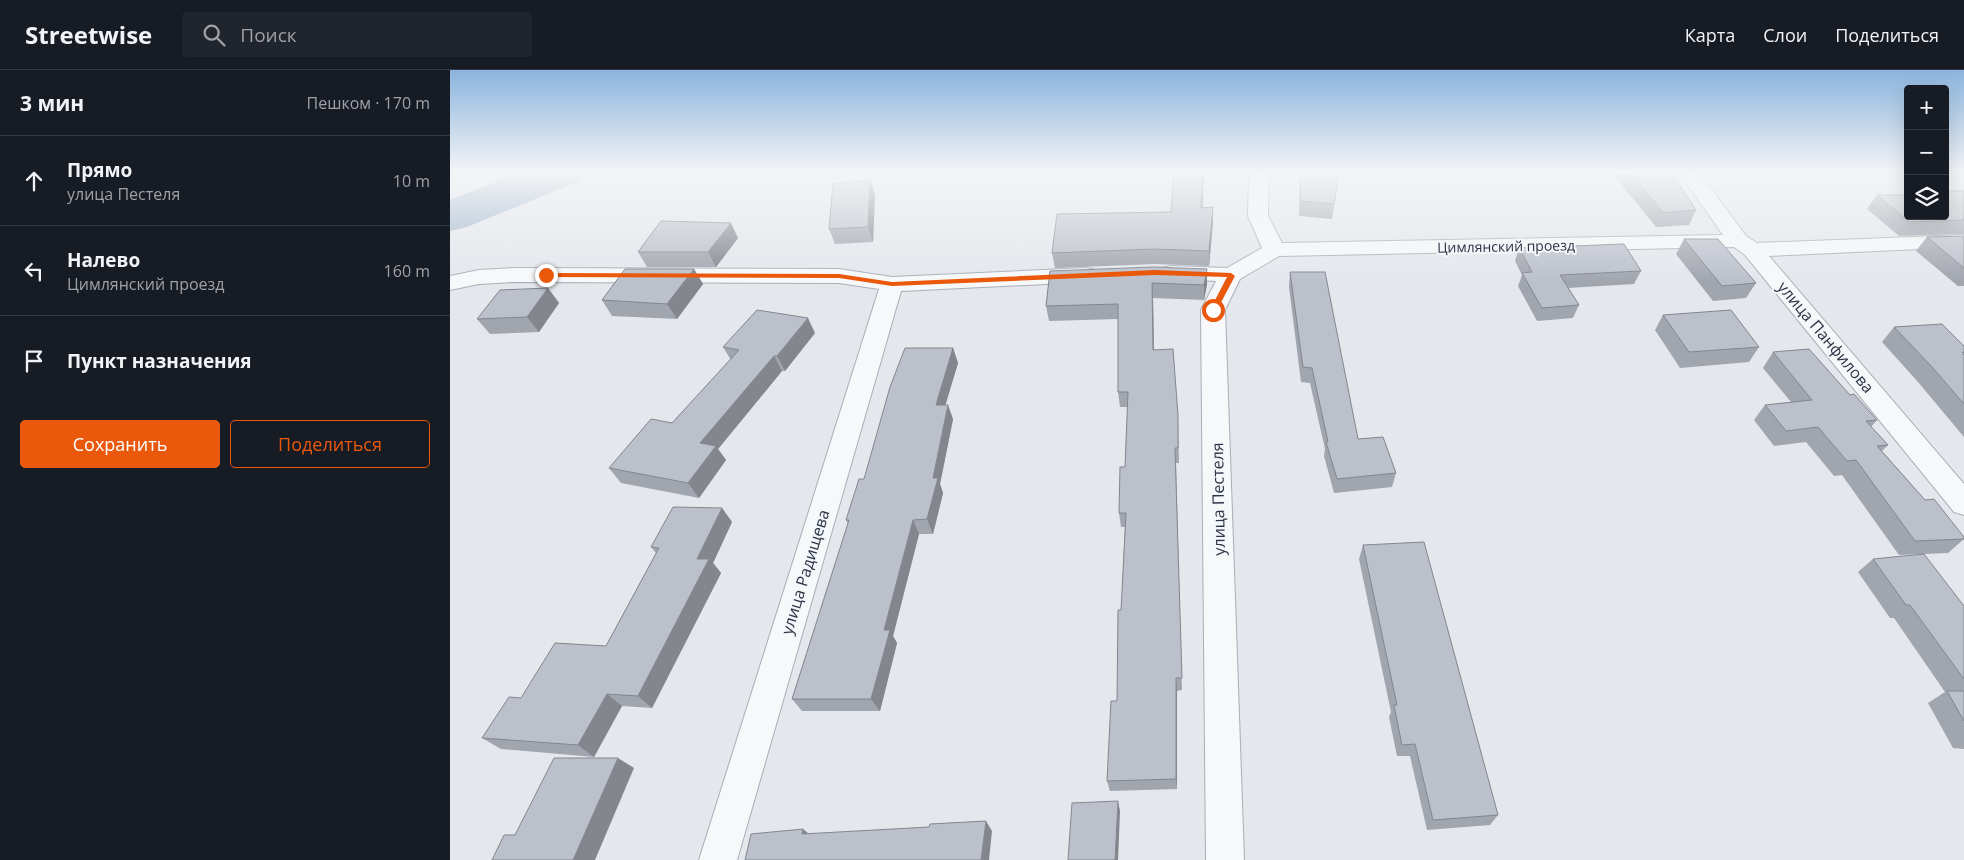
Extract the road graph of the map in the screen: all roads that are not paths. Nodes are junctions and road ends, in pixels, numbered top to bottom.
1 (1258, 208) edge
2 (1716, 208) edge
3 (1964, 241) edge
4 (1745, 245) junction
5 (1274, 250) junction
6 (1145, 273) edge
7 (1106, 275) edge
8 (1231, 276) junction
9 (450, 283) edge
10 (892, 284) junction
11 (1964, 504) edge
12 (718, 860) edge
13 (1226, 860) edge

1 - 5 street
2 - 4 street, улица Панфилова
3 - 4 street, Цимлянский проезд
4 - 5 street, Цимлянский проезд
4 - 11 street, улица Панфилова
5 - 8 street
6 - 8 street
7 - 10 street
8 - 13 street, улица Пестеля
9 - 10 street
10 - 12 street, улица Радищева

